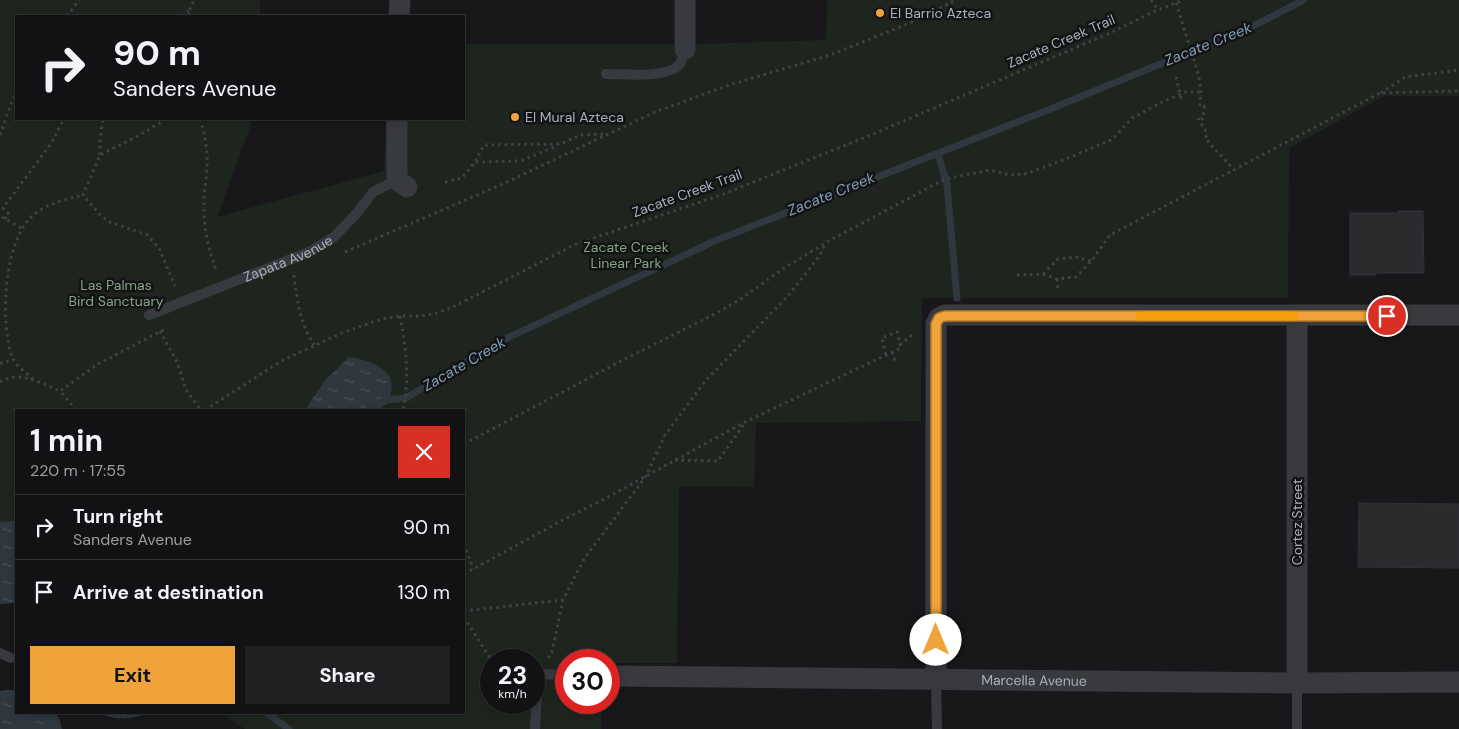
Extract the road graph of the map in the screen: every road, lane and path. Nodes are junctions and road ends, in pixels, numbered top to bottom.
1 (79, 0) edge
2 (194, 0) edge
3 (400, 0) edge
4 (685, 0) edge
5 (956, 0) edge
6 (1152, 0) edge
7 (1183, 0) edge
8 (1176, 3) junction
9 (1158, 10) junction
10 (189, 11) junction
11 (68, 15) edge
12 (183, 15) edge
13 (190, 15) edge
14 (399, 15) edge
15 (685, 49) joint
16 (1459, 70) edge
17 (606, 74) dead end
18 (1176, 77) dead end
19 (1459, 91) edge
20 (1200, 92) junction
21 (1380, 93) junction
22 (15, 96) edge
23 (1180, 97) junction
24 (63, 120) edge
25 (103, 120) edge
26 (164, 120) edge
27 (200, 120) edge
28 (397, 120) edge
29 (607, 134) junction
30 (0, 135) edge
31 (560, 144) junction
32 (100, 155) junction
33 (475, 162) junction
34 (1234, 170) junction
35 (445, 182) dead end
36 (402, 184) joint
37 (83, 195) junction
38 (21, 228) junction
39 (827, 242) junction
40 (341, 254) dead end
41 (1091, 261) junction
42 (300, 272) dead end
43 (1044, 274) junction
44 (294, 275) junction
45 (1017, 275) dead end
46 (286, 278) dead end
47 (1056, 279) junction
48 (221, 286) junction
49 (1058, 290) dead end
50 (181, 302) junction
51 (149, 315) dead end
52 (1459, 315) edge
53 (400, 316) junction
54 (1297, 316) junction
55 (160, 331) junction
56 (916, 331) dead end
57 (314, 345) junction
58 (900, 345) junction
59 (892, 352) junction
60 (886, 355) junction
61 (13, 360) junction
62 (0, 363) edge
63 (896, 363) dead end
64 (33, 379) junction
65 (0, 382) edge
66 (60, 391) junction
67 (75, 409) edge
68 (202, 409) edge
69 (205, 409) edge
70 (403, 409) edge
71 (745, 422) junction
72 (465, 443) edge
73 (674, 460) junction
74 (646, 476) junction
75 (465, 547) edge
76 (473, 569) junction
77 (465, 573) edge
78 (563, 600) junction
79 (465, 611) edge
80 (465, 619) edge
81 (484, 649) edge
82 (0, 653) edge
83 (11, 658) dead end
84 (545, 663) edge
85 (620, 676) edge
86 (936, 679) junction
87 (1459, 682) edge
88 (1297, 683) junction
89 (536, 714) edge
90 (535, 729) edge
91 (937, 729) edge
92 (1297, 729) edge

1 - 11 path
2 - 10 path
3 - 14 street
4 - 15 street
5 - 29 path
6 - 9 path
7 - 8 path, Zacate Creek Trail
8 - 9 path, Zacate Creek Trail
8 - 20 path
9 - 53 path, Zacate Creek Trail
10 - 12 path
10 - 13 path
15 - 17 lane
16 - 21 path
18 - 23 path
19 - 21 path
20 - 23 path
20 - 34 path
21 - 34 path
22 - 30 path
23 - 39 path
24 - 38 path
25 - 32 path
26 - 32 path
27 - 48 path
28 - 36 street
29 - 31 path
29 - 40 path
31 - 33 path
31 - 33 path
32 - 37 path
33 - 35 path
34 - 41 path
36 - 48 lane, Zapata Avenue
37 - 38 path
37 - 50 path
38 - 61 path
39 - 72 path
39 - 74 path
41 - 43 path
41 - 47 path
42 - 44 path
43 - 45 path
43 - 47 path
44 - 46 path
44 - 57 path
47 - 49 path
48 - 50 lane, Zapata Avenue
50 - 51 lane, Zapata Avenue
50 - 55 path
52 - 54 street
53 - 57 path, Zacate Creek Trail
53 - 70 path
54 - 86 street
54 - 88 street, Cortez Street
55 - 66 path
55 - 68 path
56 - 58 path
57 - 69 path, Zacate Creek Trail
58 - 59 path
58 - 60 path
59 - 60 path
59 - 63 path
60 - 71 path
61 - 62 path
61 - 64 path
64 - 65 path
64 - 66 path
66 - 67 path
71 - 73 path
71 - 73 path
73 - 74 path
74 - 76 path
74 - 78 path
75 - 76 path
76 - 77 path
78 - 79 path
78 - 84 path
80 - 81 path
82 - 83 lane
85 - 86 street, Marcella Avenue
86 - 88 street, Marcella Avenue
86 - 91 lane
87 - 88 street, Marcella Avenue
88 - 92 lane, Cortez Street
89 - 90 lane

